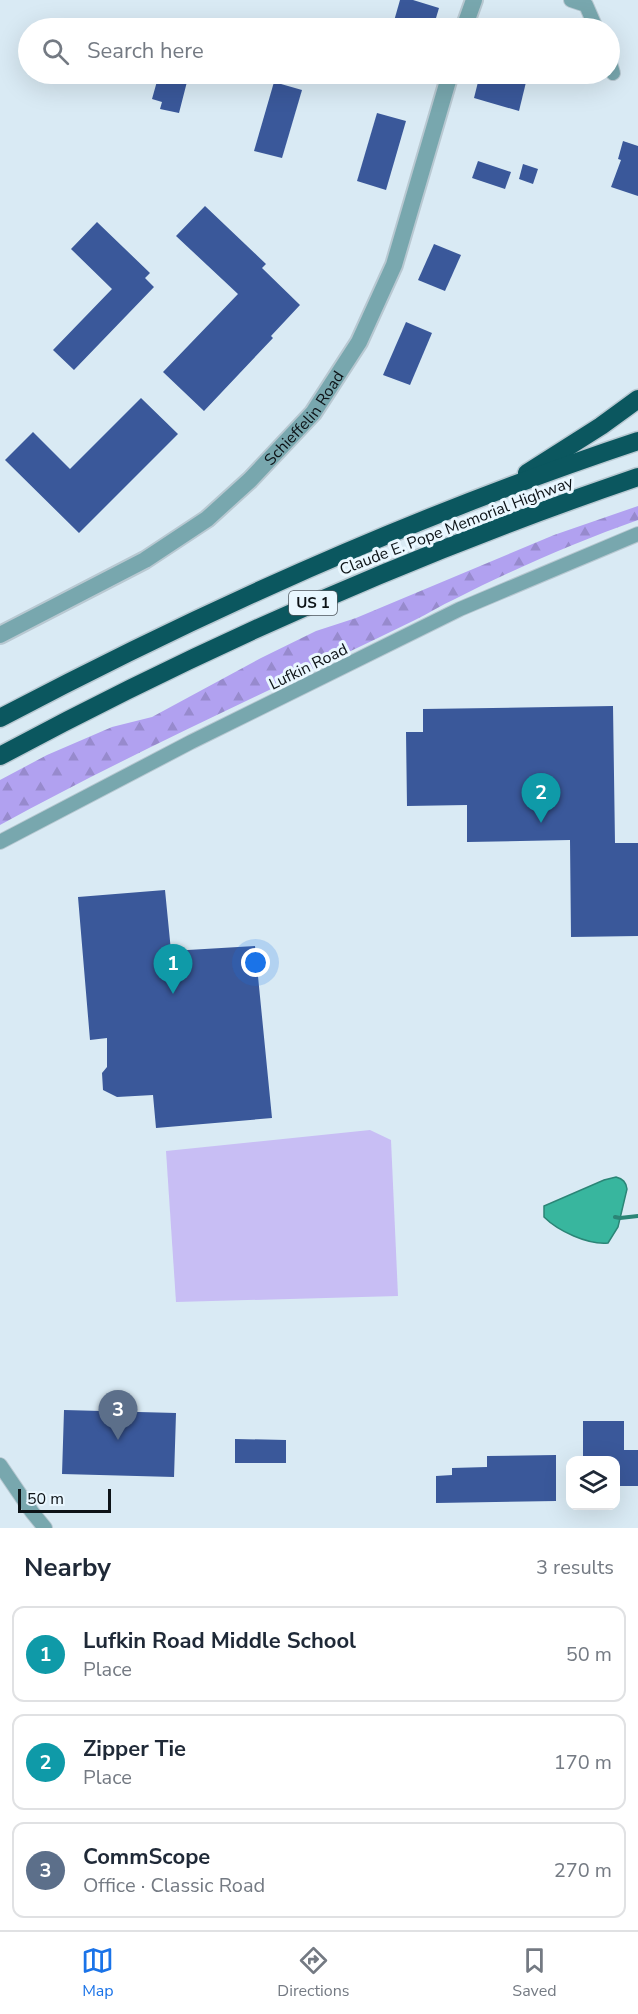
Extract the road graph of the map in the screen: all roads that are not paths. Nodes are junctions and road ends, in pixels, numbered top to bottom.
1 (474, 0) edge
2 (571, 0) edge
3 (468, 18) edge
4 (592, 18) edge
5 (447, 84) edge
6 (638, 399) edge
7 (638, 441) edge
8 (638, 477) edge
9 (504, 488) junction
10 (638, 534) edge
11 (0, 635) edge
12 (0, 718) edge
13 (0, 756) edge
14 (0, 842) edge
15 (0, 1465) edge
16 (45, 1528) edge

1 - 3 street
2 - 4 street
5 - 11 street, Schieffelin Road
6 - 9 highway
7 - 9 highway, Claude E. Pope Memorial Highway / US 1
8 - 13 highway, Claude E. Pope Memorial Highway / US 1
9 - 12 highway, Claude E. Pope Memorial Highway / US 1
10 - 14 street, Lufkin Road
15 - 16 street

